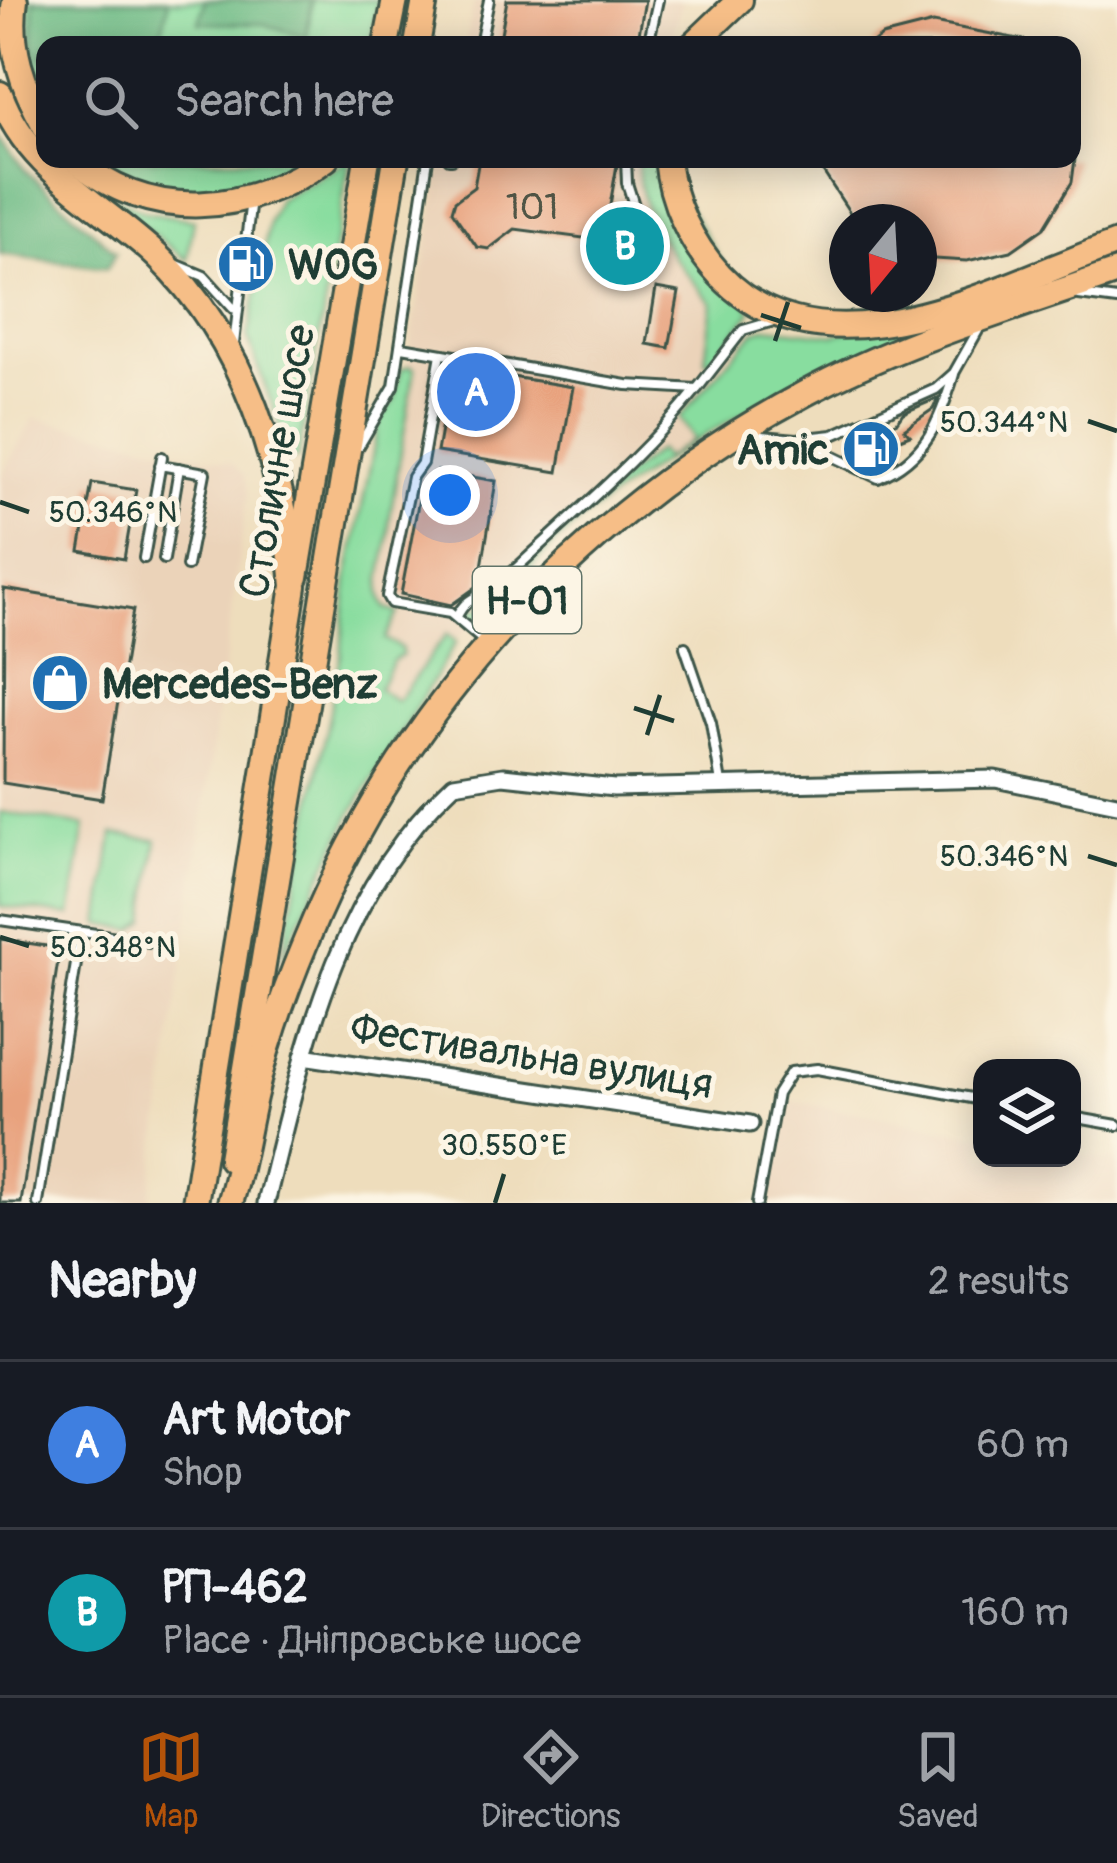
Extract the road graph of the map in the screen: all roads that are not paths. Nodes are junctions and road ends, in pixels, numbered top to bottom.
1 (15, 0) edge
2 (394, 0) edge
3 (427, 0) edge
4 (489, 0) edge
5 (658, 0) edge
6 (740, 0) edge
7 (388, 36) edge
8 (418, 36) edge
9 (430, 36) edge
10 (482, 36) edge
11 (650, 36) edge
12 (702, 36) edge
13 (0, 94) edge
14 (36, 107) edge
15 (36, 153) edge
16 (48, 168) edge
17 (89, 168) edge
18 (309, 168) edge
19 (365, 168) edge
20 (394, 168) edge
21 (427, 168) edge
22 (626, 168) edge
23 (669, 168) edge
24 (251, 199) junction
25 (1117, 242) edge
26 (157, 256) junction
27 (1117, 272) edge
28 (623, 279) dead end
29 (1054, 294) junction
30 (1117, 300) edge
31 (234, 309) junction
32 (985, 319) junction
33 (799, 322) junction
34 (402, 347) junction
35 (441, 354) junction
36 (233, 364) junction
37 (954, 374) junction
38 (697, 389) junction
39 (737, 434) junction
40 (797, 440) junction
41 (179, 468) junction
42 (343, 473) junction
43 (144, 558) dead end
44 (164, 559) dead end
45 (187, 566) dead end
46 (294, 586) junction
47 (457, 618) junction
48 (488, 644) junction
49 (685, 647) dead end
50 (721, 784) junction
51 (1117, 804) edge
52 (0, 920) edge
53 (82, 932) junction
54 (158, 944) dead end
55 (303, 1056) junction
56 (973, 1098) edge
57 (1081, 1119) edge
58 (749, 1124) dead end
59 (1117, 1125) edge
60 (38, 1203) edge
61 (195, 1203) edge
62 (227, 1203) edge
63 (266, 1203) edge
64 (757, 1203) edge

1 - 14 main road
2 - 7 main road
3 - 8 main road
3 - 9 lane
4 - 10 lane
5 - 11 lane
6 - 12 main road
13 - 15 main road
16 - 26 main road
17 - 24 main road
18 - 24 main road
19 - 46 main road, Столичне шосе
20 - 42 main road, Столичне шосе
21 - 34 lane
22 - 28 lane
23 - 33 main road
24 - 31 lane
25 - 33 main road
26 - 31 lane
26 - 36 main road
27 - 29 main road, Н-01
29 - 30 lane
29 - 32 main road, Н-01
31 - 36 lane
32 - 37 lane
32 - 39 main road, Н-01
33 - 38 lane
34 - 35 lane
34 - 42 lane
35 - 38 lane
35 - 47 lane
36 - 46 main road
37 - 40 lane
37 - 40 lane
38 - 47 lane
39 - 40 lane
39 - 48 main road, Н-01
41 - 43 lane
41 - 44 lane
41 - 45 lane
42 - 62 main road, Столичне шосе
46 - 61 main road, Столичне шосе
47 - 48 lane
48 - 62 main road, Н-01
49 - 50 lane
50 - 51 street, Фестивальна вулиця
50 - 55 street, Фестивальна вулиця
52 - 53 lane
53 - 54 lane
53 - 60 lane
55 - 58 street, Фестивальна вулиця
55 - 63 street, Фестивальна вулиця
56 - 64 lane
57 - 59 lane

